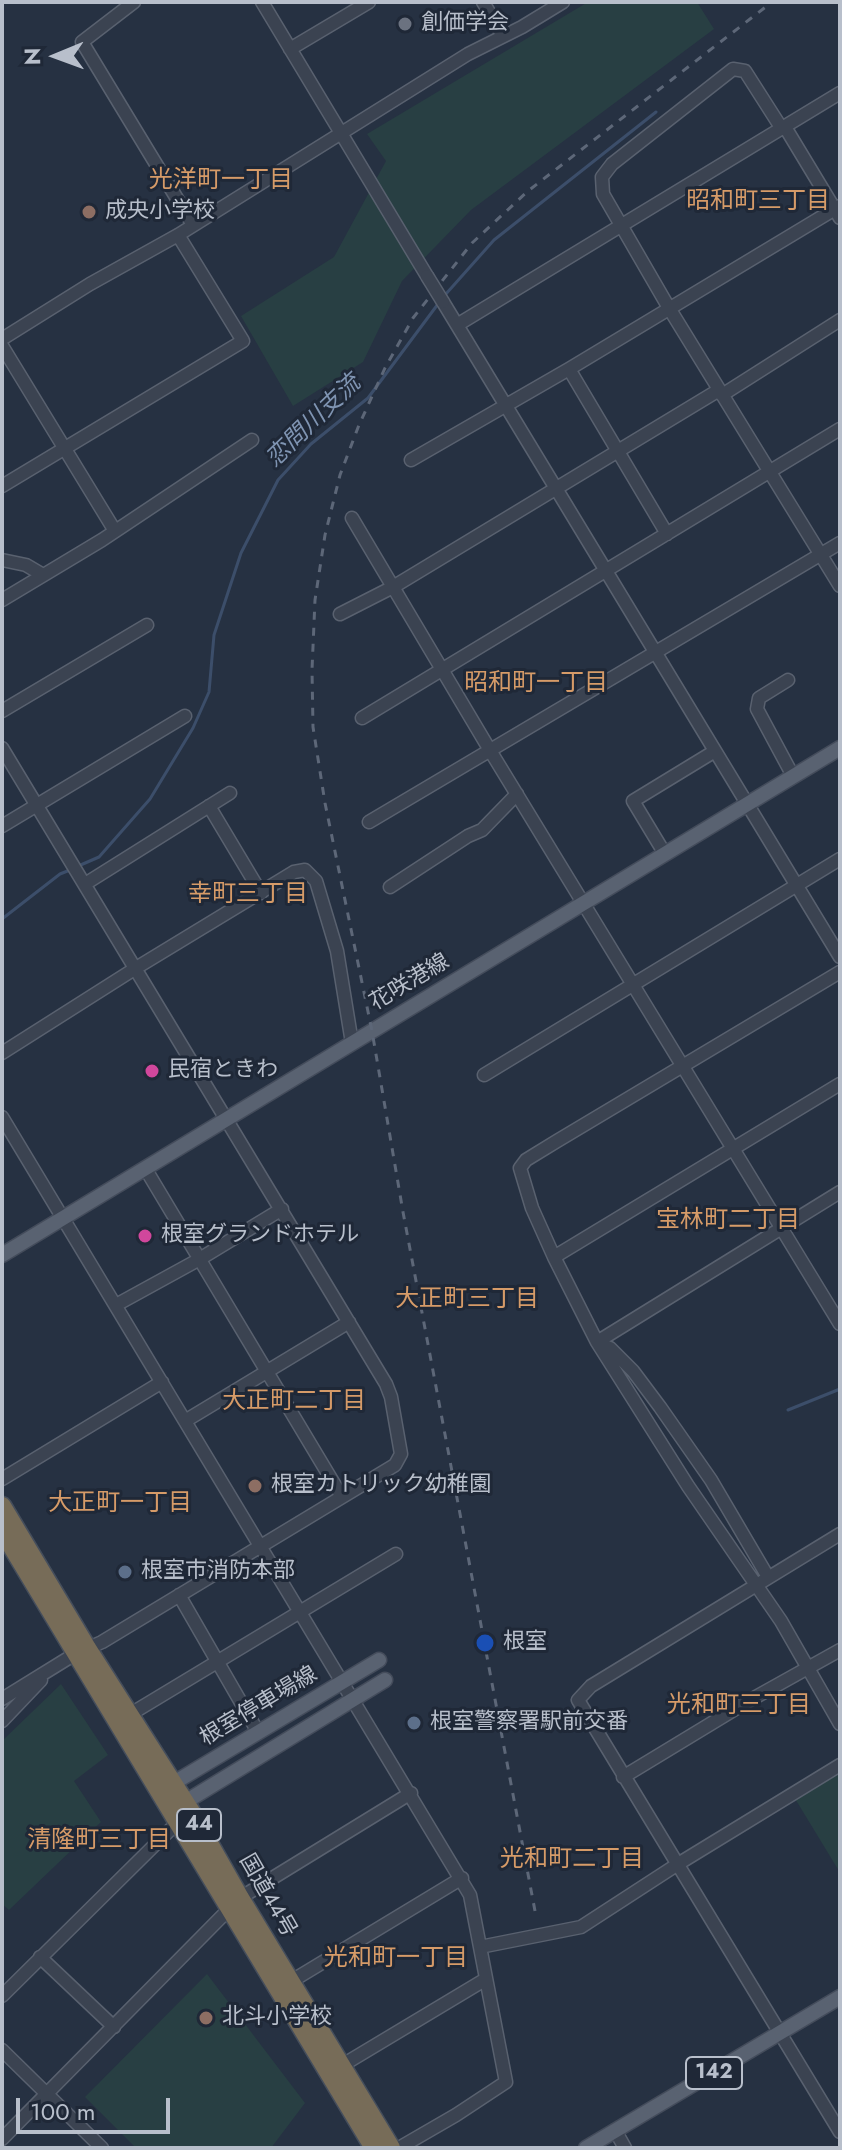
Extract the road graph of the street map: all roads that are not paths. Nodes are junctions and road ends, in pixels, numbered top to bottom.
1 (134, 2) edge
2 (262, 2) edge
3 (369, 2) edge
4 (483, 2) edge
5 (563, 2) edge
6 (503, 36) junction
7 (290, 49) junction
8 (840, 93) edge
9 (783, 128) junction
10 (342, 134) junction
11 (838, 211) edge
12 (193, 225) junction
13 (620, 226) junction
14 (178, 235) junction
15 (669, 308) junction
16 (840, 320) edge
17 (457, 325) junction
18 (2, 339) edge
19 (2, 346) edge
20 (569, 369) junction
21 (720, 392) junction
22 (506, 406) junction
23 (840, 429) edge
24 (252, 440) dead end
25 (65, 449) junction
26 (618, 451) junction
27 (411, 460) dead end
28 (769, 472) junction
29 (2, 486) edge
30 (556, 489) junction
31 (352, 518) dead end
32 (115, 531) junction
33 (667, 534) junction
34 (840, 543) edge
35 (821, 554) junction
36 (2, 560) edge
37 (605, 570) junction
38 (43, 575) junction
39 (840, 586) edge
40 (393, 587) junction
41 (2, 600) edge
42 (340, 614) dead end
43 (147, 625) dead end
44 (655, 652) junction
45 (442, 670) junction
46 (788, 680) dead end
47 (2, 711) edge
48 (185, 716) dead end
49 (362, 718) dead end
50 (2, 748) edge
51 (840, 748) edge
52 (715, 751) junction
53 (491, 752) junction
54 (793, 776) junction
55 (230, 793) dead end
56 (517, 794) junction
57 (747, 804) junction
58 (36, 805) junction
59 (209, 806) junction
60 (369, 822) dead end
61 (2, 826) edge
62 (665, 854) junction
63 (840, 859) edge
64 (85, 884) junction
65 (796, 885) junction
66 (390, 887) dead end
67 (261, 893) junction
68 (584, 902) junction
69 (840, 957) edge
70 (136, 968) junction
71 (840, 972) edge
72 (633, 985) junction
73 (352, 1043) junction
74 (2, 1053) edge
75 (681, 1066) junction
76 (484, 1075) dead end
77 (840, 1084) edge
78 (2, 1117) edge
79 (226, 1119) junction
80 (731, 1148) junction
81 (145, 1168) junction
82 (840, 1192) edge
83 (282, 1209) junction
84 (63, 1217) junction
85 (784, 1229) junction
86 (2, 1255) edge
87 (554, 1257) junction
88 (198, 1260) junction
89 (116, 1305) junction
90 (349, 1322) junction
91 (840, 1324) edge
92 (597, 1342) junction
93 (267, 1372) junction
94 (162, 1382) junction
95 (185, 1421) junction
96 (2, 1479) edge
97 (342, 1497) junction
98 (2, 1506) edge
99 (2, 1530) edge
100 (840, 1534) edge
101 (260, 1546) junction
102 (396, 1554) dead end
103 (768, 1577) junction
104 (755, 1585) junction
105 (179, 1595) junction
106 (300, 1610) junction
107 (840, 1650) edge
108 (81, 1651) junction
109 (218, 1660) junction
110 (379, 1660) dead end
111 (55, 1666) junction
112 (808, 1668) junction
113 (385, 1680) dead end
114 (344, 1682) junction
115 (2, 1699) edge
116 (354, 1699) junction
117 (129, 1715) junction
118 (2, 1721) edge
119 (840, 1724) edge
120 (258, 1732) junction
121 (840, 1765) edge
122 (623, 1777) junction
123 (166, 1787) junction
124 (411, 1793) junction
125 (181, 1811) junction
126 (678, 1864) junction
127 (462, 1878) junction
128 (235, 1904) junction
129 (480, 1947) junction
130 (40, 1957) junction
131 (486, 1979) junction
132 (290, 1982) junction
133 (2, 1996) edge
134 (840, 1997) edge
135 (114, 2027) junction
136 (780, 2033) junction
137 (2, 2050) edge
138 (341, 2066) junction
139 (47, 2095) junction
140 (616, 2132) junction
141 (840, 2132) edge
142 (2, 2139) edge
143 (102, 2148) edge
144 (374, 2148) edge
145 (391, 2148) edge
146 (399, 2148) edge
147 (586, 2148) edge
148 (625, 2148) edge

1 - 12 street
2 - 7 street
3 - 7 street
4 - 6 street
5 - 6 street
6 - 10 street
7 - 10 street
8 - 9 street
9 - 11 street
9 - 13 street
9 - 13 street
10 - 12 street
10 - 17 street, bridge
11 - 15 street
12 - 14 street
13 - 15 street
13 - 17 street
14 - 18 street
14 - 25 street
15 - 20 street
15 - 21 street
16 - 21 street
17 - 22 street
19 - 25 street
20 - 22 street
20 - 26 street
21 - 26 street
21 - 28 street
22 - 27 street
22 - 30 street
23 - 28 street
24 - 32 street
25 - 29 street
25 - 32 street
26 - 30 street
26 - 33 street
28 - 33 street
28 - 35 street
30 - 37 street
30 - 40 street
31 - 40 street
32 - 38 street
33 - 37 street
34 - 35 street
35 - 39 street
35 - 44 street
36 - 38 street
37 - 44 street
37 - 45 street
38 - 41 street
40 - 42 street
40 - 45 street
43 - 47 street
44 - 52 street
44 - 53 street
45 - 49 street
45 - 53 street
46 - 54 street
48 - 58 street
50 - 58 street
51 - 54 main road, 花咲港線
52 - 57 street
52 - 62 street
53 - 56 street
53 - 60 street
54 - 57 main road, 花咲港線
55 - 59 street
56 - 66 street
56 - 68 street
57 - 62 main road, 花咲港線
57 - 65 street
58 - 61 street
58 - 64 street
59 - 64 street
59 - 67 street
62 - 68 main road, 花咲港線
63 - 65 street
64 - 70 street
65 - 69 street
65 - 72 street
67 - 70 street
67 - 73 street
68 - 72 street
68 - 73 main road, 花咲港線
70 - 74 street
70 - 79 street
71 - 75 street
72 - 75 street
72 - 76 street
73 - 79 main road, 花咲港線
75 - 80 street
75 - 87 street
77 - 80 street
78 - 84 street
79 - 81 main road, 花咲港線
79 - 83 street
80 - 85 street
80 - 87 street
81 - 84 main road, 花咲港線
81 - 88 street
82 - 85 street
83 - 88 street
83 - 90 street
84 - 86 main road, 花咲港線
84 - 89 street
85 - 91 street
85 - 92 street
87 - 92 street
88 - 89 street
88 - 93 street
89 - 94 street
90 - 93 street
90 - 97 street
92 - 103 street
92 - 104 street
93 - 95 street
93 - 97 street
94 - 95 street
94 - 96 street
95 - 101 street
97 - 101 street
98 - 108 highway, 国道44号 / 44
99 - 108 highway, 国道44号 / 44
100 - 103 street
101 - 105 street
101 - 106 street
102 - 106 street
103 - 104 street
104 - 112 street
104 - 122 street
105 - 108 street
105 - 109 street
106 - 109 street
106 - 114 street
107 - 112 street
108 - 111 street
108 - 117 highway, 国道44号 / 44
108 - 123 highway, 国道44号 / 44
109 - 117 street
109 - 120 street
110 - 114 main road, 根室停車場線
111 - 115 street
111 - 118 street
112 - 119 street
112 - 122 street
113 - 116 main road, 根室停車場線
114 - 116 street
114 - 120 main road, 根室停車場線
116 - 124 street
116 - 125 main road, 根室停車場線
117 - 123 highway, 国道44号 / 44
120 - 123 main road, 根室停車場線
121 - 126 street
122 - 126 street
123 - 125 highway, 国道44号 / 44
124 - 127 street
124 - 128 street
125 - 128 highway, 国道44号 / 44
125 - 130 street
126 - 129 street
126 - 136 street
127 - 129 street
127 - 132 street
128 - 132 highway, 国道44号 / 44
128 - 135 street
128 - 144 highway, 国道44号 / 44
129 - 131 street
130 - 133 street
130 - 135 street
131 - 138 street
131 - 146 street
132 - 138 highway, 国道44号 / 44
134 - 136 main road, 142
135 - 139 street
136 - 140 main road, 142
136 - 141 street
137 - 139 street
138 - 145 highway, 国道44号 / 44
139 - 142 street
139 - 143 street
140 - 147 main road, 142
140 - 148 street

